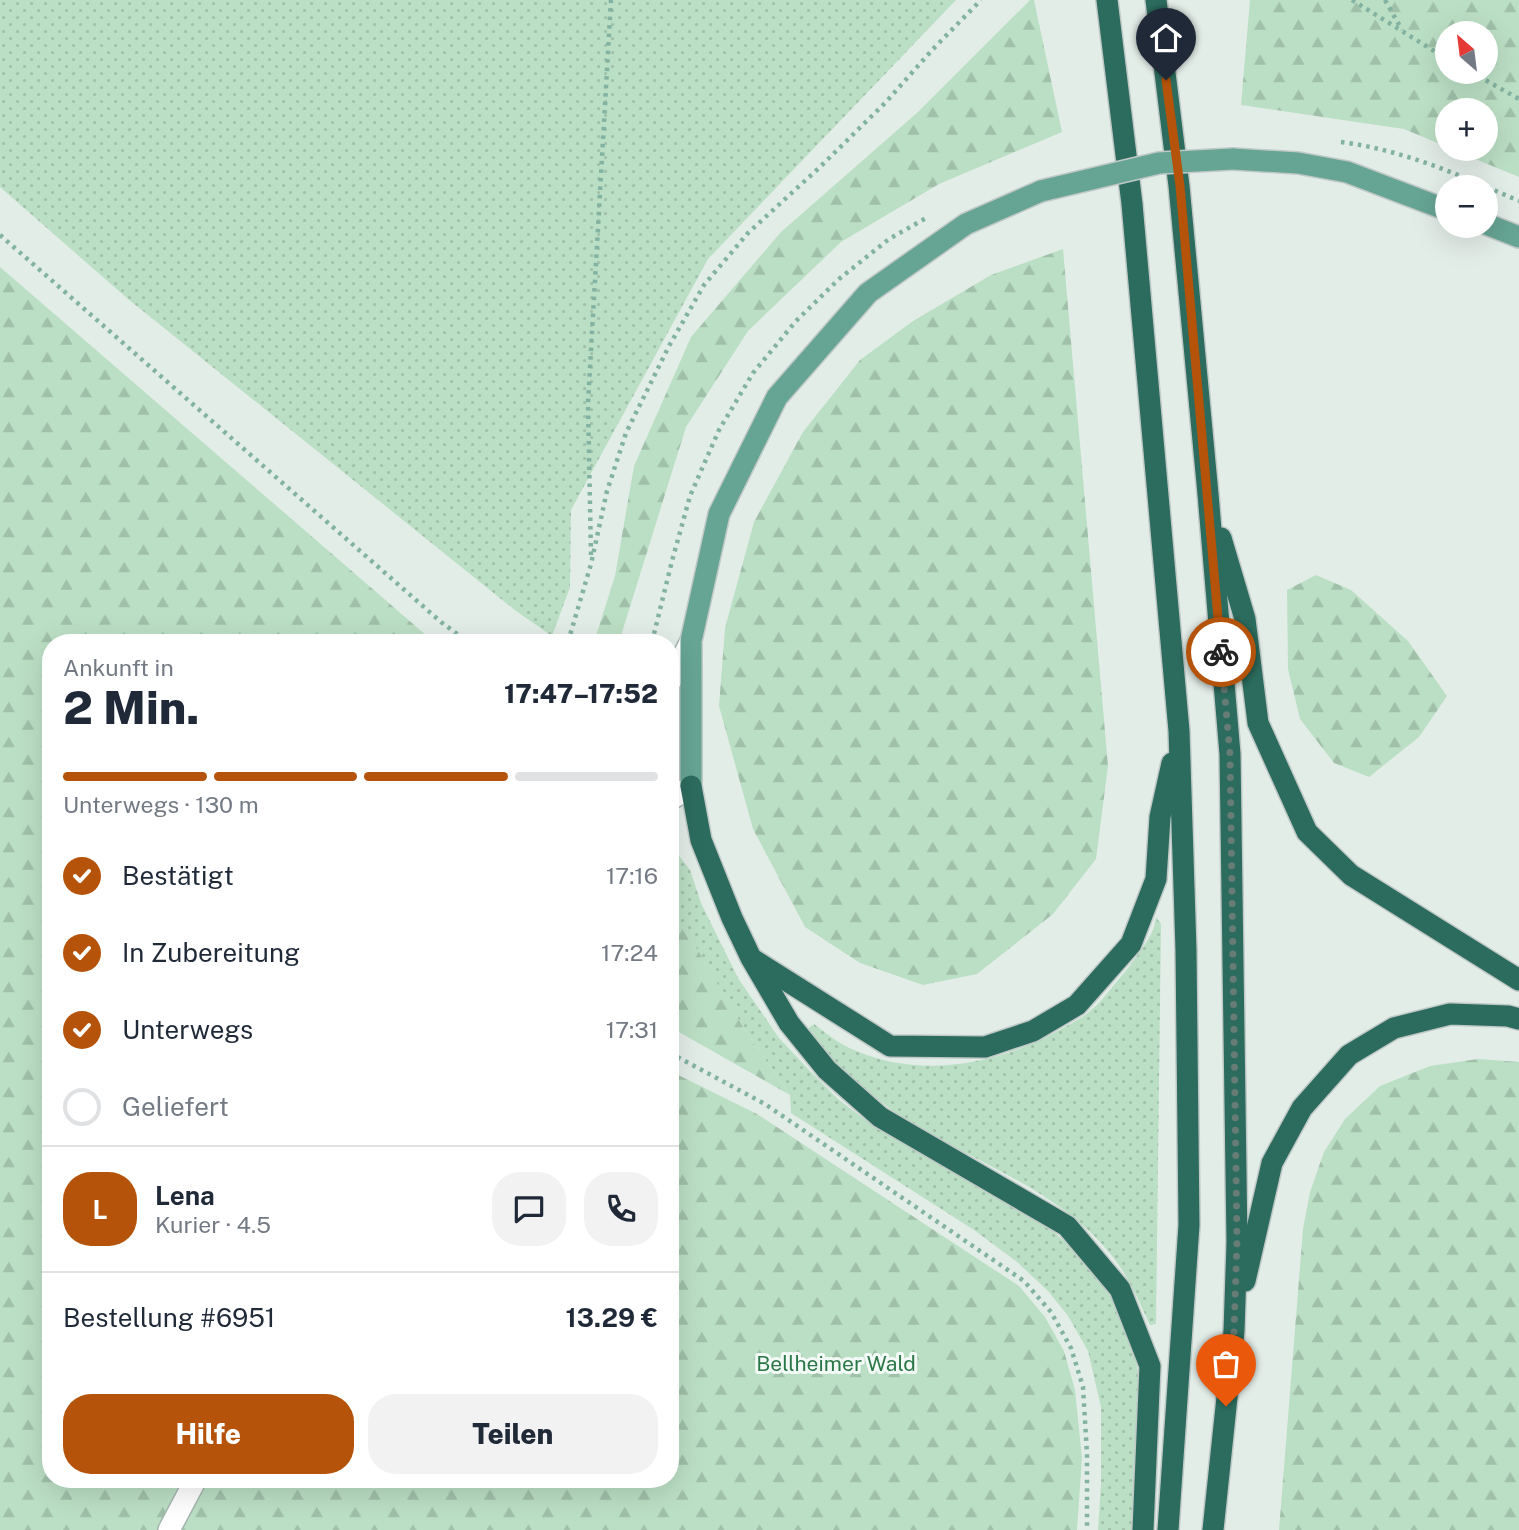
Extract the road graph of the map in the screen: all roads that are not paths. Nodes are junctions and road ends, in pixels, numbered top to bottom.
1 (1107, 0) edge
2 (1156, 0) edge
3 (1435, 205) edge
4 (1498, 229) edge
5 (1519, 237) edge
6 (1208, 494) junction
7 (691, 641) junction
8 (679, 664) edge
9 (1179, 731) junction
10 (680, 784) edge
11 (751, 958) junction
12 (1519, 979) edge
13 (1519, 1019) edge
14 (1234, 1331) junction
15 (192, 1488) edge
16 (169, 1530) edge
17 (1143, 1530) edge
18 (1168, 1530) edge
19 (1213, 1530) edge

1 - 9 highway
2 - 6 highway
3 - 7 main road, bridge
4 - 5 main road
6 - 12 highway
6 - 14 highway
7 - 8 street
7 - 10 main road
9 - 11 highway
9 - 18 highway
10 - 11 highway
11 - 17 highway
13 - 14 highway
14 - 19 highway
15 - 16 street

